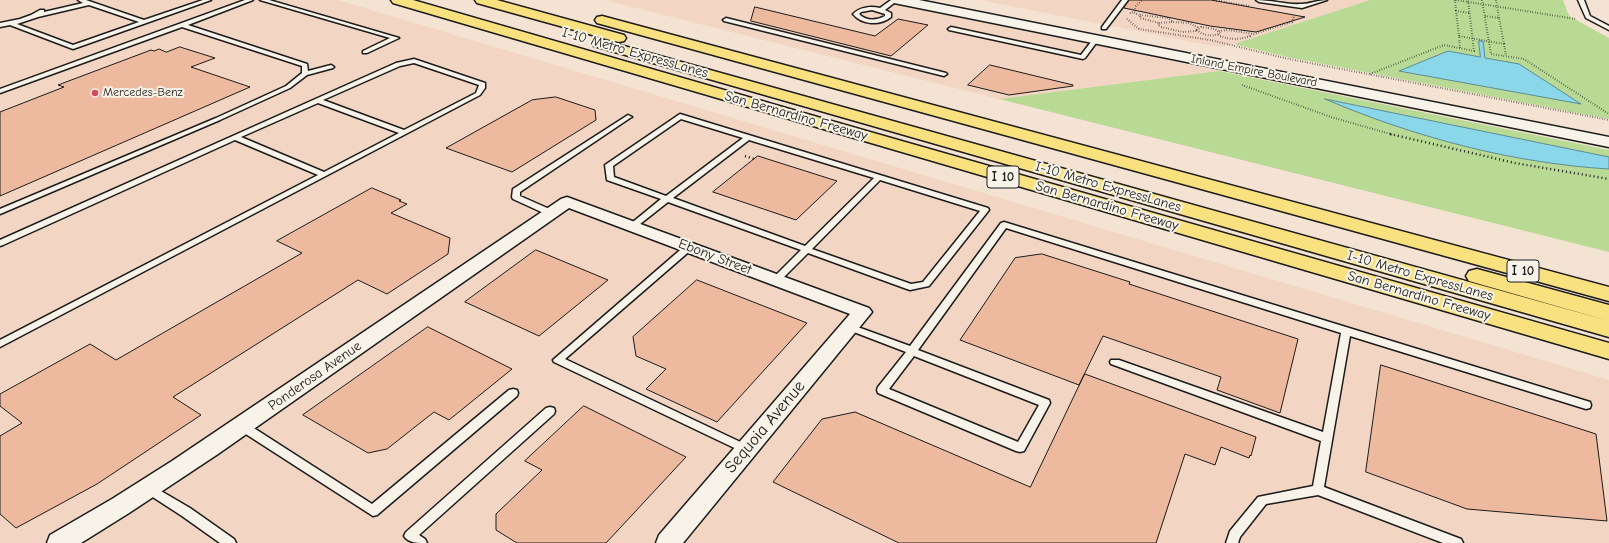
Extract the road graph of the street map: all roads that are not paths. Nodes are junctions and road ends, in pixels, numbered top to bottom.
1 (81, 0) edge
2 (208, 0) edge
3 (250, 0) edge
4 (263, 0) edge
5 (445, 0) edge
6 (482, 0) edge
7 (527, 0) edge
8 (895, 0) edge
9 (899, 0) edge
10 (959, 0) edge
11 (1125, 0) edge
12 (1259, 0) edge
13 (1324, 0) edge
14 (1581, 0) edge
15 (399, 1) edge
16 (88, 3) junction
17 (44, 9) dead end
18 (881, 10) junction
19 (37, 15) junction
20 (726, 20) dead end
21 (144, 22) junction
22 (10, 23) junction
23 (0, 25) edge
24 (182, 25) junction
25 (1609, 28) edge
26 (951, 29) dead end
27 (1100, 34) junction
28 (365, 52) dead end
29 (331, 67) dead end
30 (305, 74) junction
31 (944, 74) dead end
32 (0, 91) edge
33 (317, 100) junction
34 (1516, 108) dead end
35 (628, 117) dead end
36 (404, 132) junction
37 (234, 137) junction
38 (748, 137) junction
39 (1609, 142) edge
40 (323, 174) junction
41 (879, 178) junction
42 (668, 199) junction
43 (559, 207) junction
44 (0, 212) edge
45 (632, 226) junction
46 (0, 243) edge
47 (689, 247) junction
48 (807, 249) junction
49 (776, 280) junction
50 (1609, 294) edge
51 (1609, 313) edge
52 (856, 320) junction
53 (1346, 330) junction
54 (1609, 330) edge
55 (0, 344) edge
56 (912, 351) junction
57 (1609, 351) edge
58 (1115, 362) dead end
59 (513, 393) dead end
60 (1586, 405) dead end
61 (550, 411) dead end
62 (242, 426) junction
63 (1326, 438) junction
64 (747, 450) junction
65 (149, 489) junction
66 (1318, 490) junction
67 (58, 543) edge
68 (230, 543) edge
69 (421, 543) edge
70 (668, 543) edge
71 (1232, 543) edge
72 (1457, 543) edge

1 - 16 lane
2 - 21 lane
3 - 24 lane
4 - 28 lane
5 - 54 highway, I-10 Metro ExpressLanes
6 - 51 highway, I-10 Metro ExpressLanes
7 - 50 highway, I 10
8 - 18 lane
9 - 27 main road, Inland Empire Boulevard
10 - 27 main road, Inland Empire Boulevard
11 - 27 lane
12 - 13 lane
14 - 25 lane
15 - 57 highway, San Bernardino Freeway / I 10
16 - 19 lane
16 - 21 lane
17 - 19 lane
18 - 18 lane
19 - 22 lane
20 - 31 lane
21 - 22 lane
22 - 23 lane
24 - 30 lane
24 - 32 lane
26 - 27 lane
27 - 34 main road, Inland Empire Boulevard
27 - 39 main road, Inland Empire Boulevard
29 - 30 lane
30 - 44 lane
33 - 36 lane
33 - 36 lane
33 - 37 lane
35 - 43 lane
36 - 40 lane
37 - 40 lane
37 - 46 lane
38 - 41 lane
38 - 42 lane
38 - 42 lane
40 - 55 lane
41 - 48 lane
41 - 48 lane
42 - 45 lane
42 - 48 lane
43 - 45 street, Ebony Street
43 - 62 street, Ponderosa Avenue
45 - 47 street, Ebony Street
47 - 49 street, Ebony Street
47 - 64 lane
48 - 49 lane
49 - 52 street, Ebony Street
52 - 56 lane
52 - 64 street, Sequoia Avenue
53 - 56 lane
53 - 60 lane
53 - 63 lane
56 - 56 lane
58 - 63 lane
59 - 62 lane
61 - 69 lane
62 - 65 street, Ponderosa Avenue
63 - 66 lane
64 - 70 street, Sequoia Avenue
65 - 67 street, Ponderosa Avenue
65 - 68 lane
66 - 71 lane
66 - 72 lane

